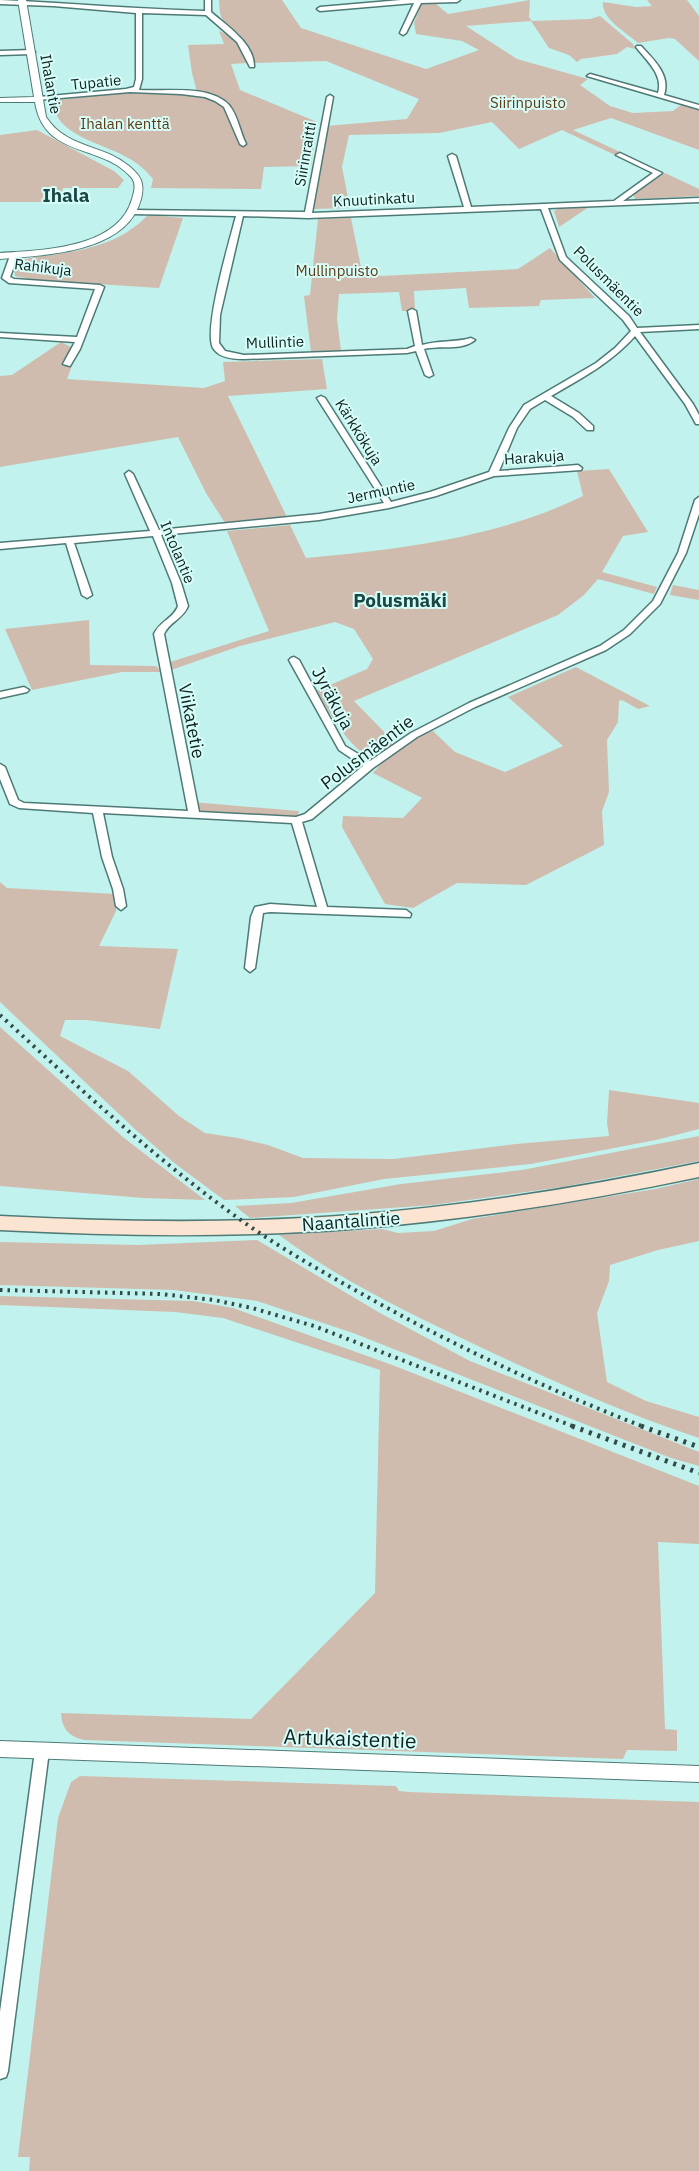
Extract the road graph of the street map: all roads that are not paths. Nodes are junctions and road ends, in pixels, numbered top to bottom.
1 (208, 0) edge
2 (419, 0) edge
3 (457, 0) edge
4 (22, 1) edge
5 (0, 2) edge
6 (320, 9) dead end
7 (139, 11) junction
8 (208, 13) junction
9 (403, 33) dead end
10 (639, 47) dead end
11 (32, 52) junction
12 (0, 53) edge
13 (252, 66) dead end
14 (590, 76) dead end
15 (132, 91) junction
16 (660, 96) junction
17 (330, 97) dead end
18 (39, 99) junction
19 (0, 100) edge
20 (699, 107) edge
21 (243, 144) dead end
22 (620, 155) dead end
23 (452, 156) dead end
24 (699, 200) edge
25 (616, 203) junction
26 (544, 206) junction
27 (468, 209) junction
28 (133, 212) junction
29 (240, 214) junction
30 (308, 216) junction
31 (14, 254) junction
32 (0, 256) edge
33 (412, 312) dead end
34 (699, 327) edge
35 (636, 330) junction
36 (0, 335) edge
37 (79, 340) junction
38 (471, 340) dead end
39 (420, 348) junction
40 (67, 364) dead end
41 (429, 375) dead end
42 (545, 396) junction
43 (321, 398) dead end
44 (699, 422) edge
45 (590, 428) dead end
46 (578, 468) dead end
47 (129, 474) dead end
48 (493, 474) junction
49 (699, 500) edge
50 (389, 506) junction
51 (155, 532) junction
52 (70, 540) junction
53 (0, 546) edge
54 (87, 595) dead end
55 (159, 634) joint
56 (294, 660) dead end
57 (24, 690) dead end
58 (0, 695) edge
59 (370, 766) junction
60 (0, 767) edge
61 (97, 810) junction
62 (194, 814) junction
63 (296, 820) junction
64 (121, 906) dead end
65 (323, 911) junction
66 (406, 914) dead end
67 (250, 968) dead end
68 (699, 1170) edge
69 (0, 1223) edge
70 (0, 1749) edge
71 (42, 1751) junction
72 (699, 1774) edge
73 (0, 2071) edge

1 - 8 street
2 - 3 street
2 - 6 street
2 - 9 street
4 - 5 street
4 - 7 street
4 - 11 street, Ihalantie
7 - 8 street
7 - 15 street, Tupatie
8 - 13 street
10 - 16 street
11 - 12 street
11 - 18 street, Ihalantie
14 - 16 street
15 - 18 street, Tupatie
15 - 21 street
16 - 20 street
17 - 30 street, Siirinraitti
18 - 19 street
18 - 28 street, Ihalantie
22 - 25 street
23 - 27 street
24 - 25 street, Knuutinkatu
25 - 26 street, Knuutinkatu
26 - 27 street, Knuutinkatu
26 - 35 street, Polusmäentie
27 - 30 street, Knuutinkatu
28 - 29 street, Knuutinkatu
28 - 31 street
29 - 30 street, Knuutinkatu
29 - 39 street, Mullintie
31 - 32 street
31 - 37 street, Rahikuja
33 - 39 street
34 - 35 street
35 - 42 street
35 - 44 street, Polusmäentie
36 - 37 street
37 - 40 street
38 - 39 street, Mullintie
39 - 41 street
42 - 45 street
42 - 48 street
43 - 50 street, Kärkkökuja
46 - 48 street, Harakuja
47 - 51 street, Intolantie
48 - 50 street, Jermuntie
49 - 59 street, Polusmäentie
50 - 51 street, Jermuntie
51 - 52 street, Jermuntie
51 - 55 street, Intolantie
52 - 53 street, Jermuntie
52 - 54 street
55 - 62 street, Viikatetie
56 - 59 street, Jyräkuja
57 - 58 street
59 - 63 street, Polusmäentie
60 - 61 street, Polusmäentie
61 - 62 street, Polusmäentie
61 - 64 street
62 - 63 street, Polusmäentie
63 - 65 street
65 - 66 street
65 - 67 street
68 - 69 main road, Naantalintie
70 - 71 street, Artukaistentie
71 - 72 street, Artukaistentie
71 - 73 street

